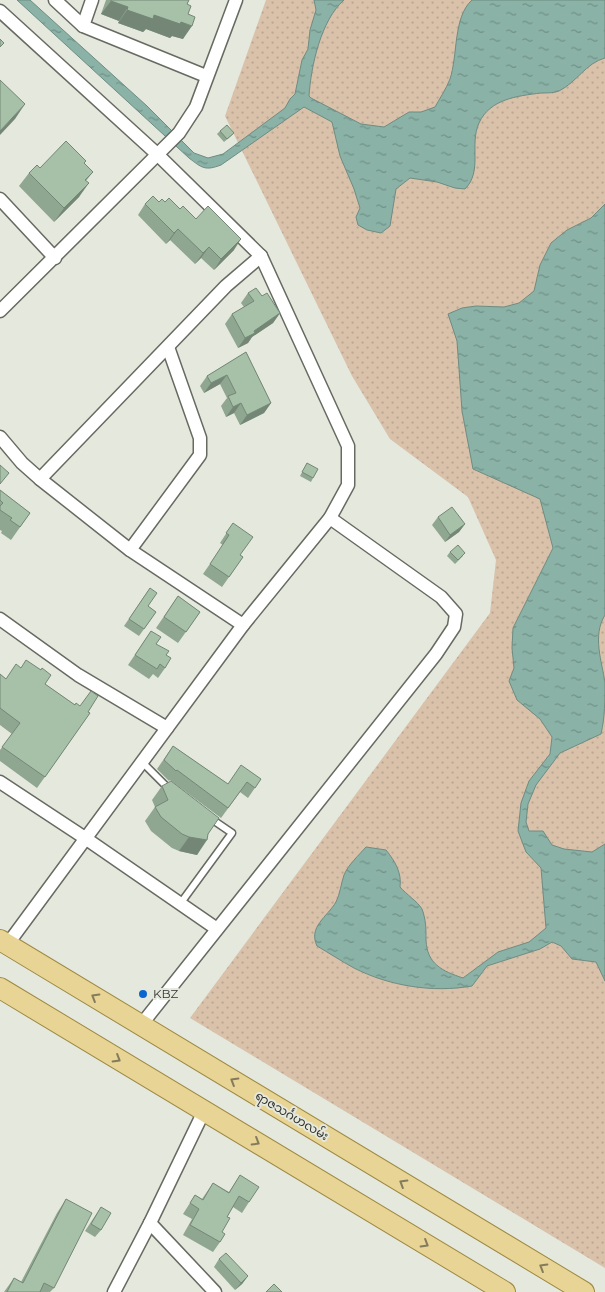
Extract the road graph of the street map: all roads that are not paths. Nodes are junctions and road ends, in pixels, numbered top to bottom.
1 (55, 0) edge
2 (92, 0) edge
3 (236, 0) edge
4 (0, 11) edge
5 (83, 26) junction
6 (206, 76) junction
7 (157, 154) junction
8 (0, 199) edge
9 (261, 256) junction
10 (55, 258) junction
11 (0, 311) edge
12 (168, 347) junction
13 (0, 437) edge
14 (40, 479) junction
15 (330, 518) junction
16 (130, 550) junction
17 (0, 619) edge
18 (243, 625) junction
19 (166, 728) junction
20 (142, 762) junction
21 (0, 782) edge
22 (176, 794) edge
23 (200, 811) edge
24 (85, 838) junction
25 (180, 904) junction
26 (217, 929) junction
27 (4, 942) edge
28 (0, 988) edge
29 (141, 1025) junction
30 (204, 1111) junction
31 (150, 1223) junction
32 (114, 1292) edge
33 (215, 1292) edge
34 (505, 1292) edge
35 (584, 1292) edge

1 - 5 street
2 - 5 street
3 - 6 street
4 - 7 street
5 - 6 street
6 - 7 street
7 - 9 street
7 - 10 street
8 - 10 street
9 - 12 street
9 - 15 street
10 - 11 street
12 - 14 street
12 - 16 street
13 - 14 street
14 - 16 street
15 - 18 street
15 - 26 street
16 - 18 street
17 - 19 street
18 - 19 street
19 - 20 street
20 - 22 lane
20 - 24 street
21 - 24 street
23 - 25 lane
24 - 25 street
24 - 27 street
25 - 26 street
26 - 29 street
29 -> 27 main road, ရာဇသင်္ဂဟလမ်း
28 -> 30 main road
35 -> 29 main road, ရာဇသင်္ဂဟလမ်း
30 - 31 street
30 -> 34 main road
31 - 32 street
31 - 33 street

